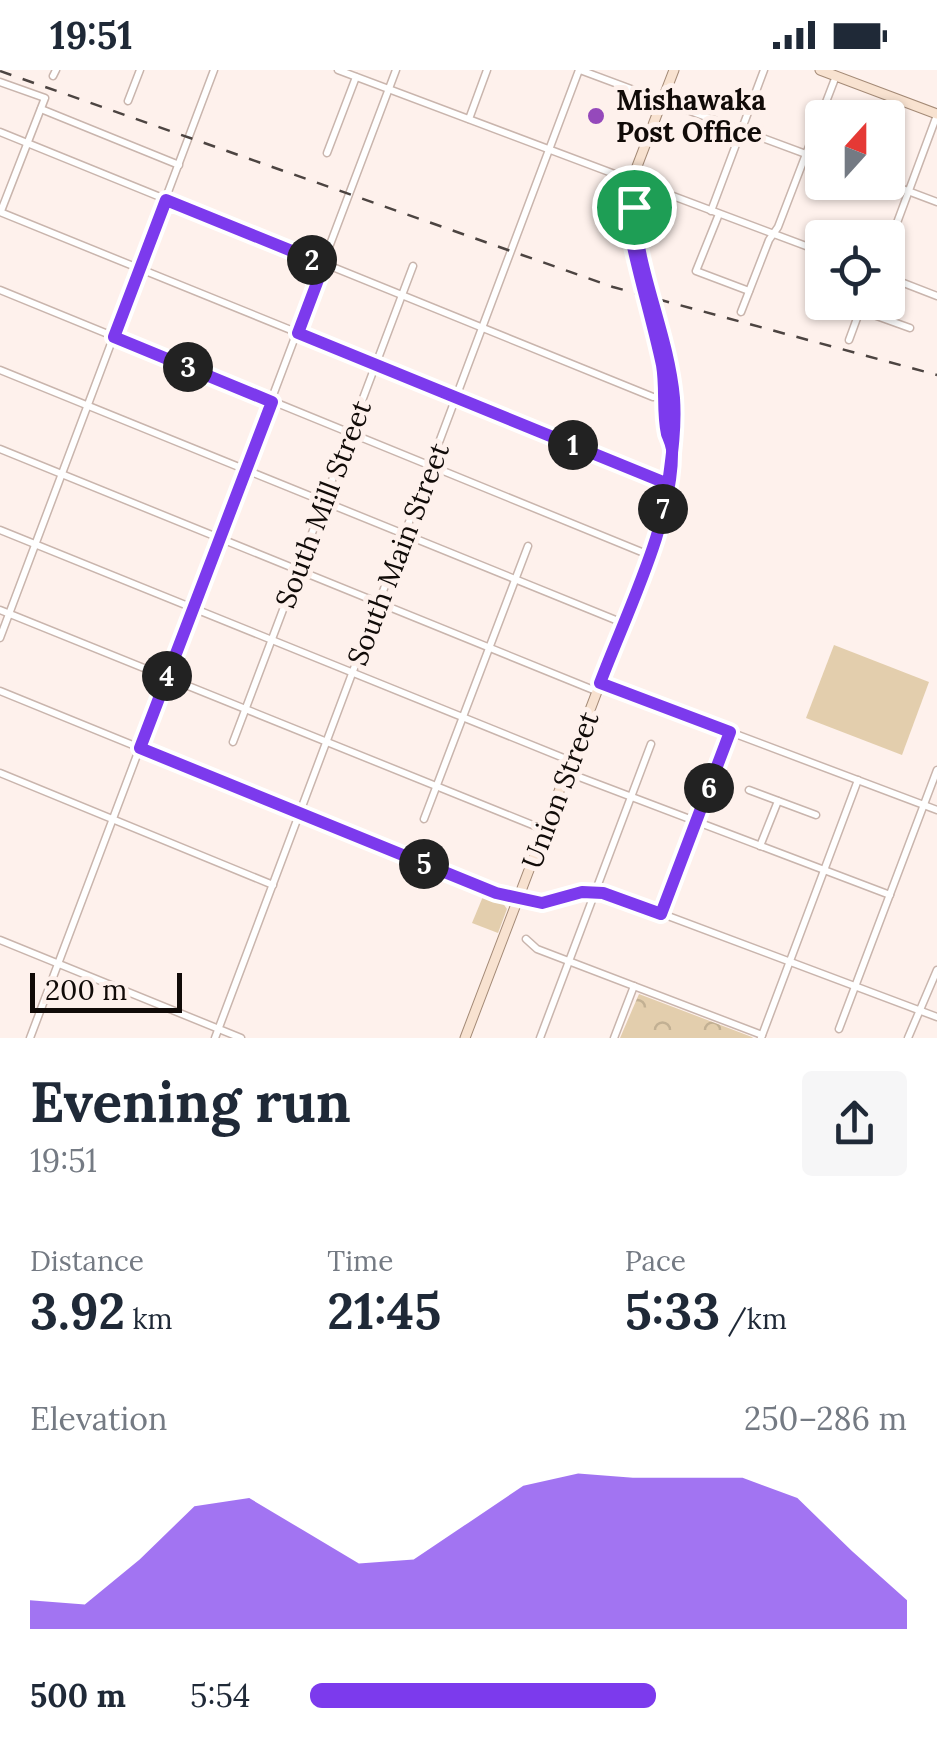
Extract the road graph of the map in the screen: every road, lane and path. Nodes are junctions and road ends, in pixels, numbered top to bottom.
1 (140, 70) edge
2 (214, 70) edge
3 (338, 70) edge
4 (396, 70) edge
5 (487, 70) edge
6 (580, 70) edge
7 (674, 70) edge
8 (764, 70) edge
9 (820, 70) edge
10 (836, 76) junction
11 (356, 77) junction
12 (0, 82) edge
13 (389, 89) junction
14 (662, 100) junction
15 (827, 100) edge
16 (128, 102) dead end
17 (41, 108) junction
18 (937, 115) edge
19 (469, 119) junction
20 (741, 130) junction
21 (0, 132) edge
22 (27, 144) junction
23 (550, 150) junction
24 (327, 153) dead end
25 (805, 154) edge
26 (805, 156) edge
27 (179, 165) junction
28 (634, 182) junction
29 (905, 191) edge
30 (663, 192) junction
31 (908, 192) junction
32 (632, 199) junction
33 (166, 200) junction
34 (937, 202) edge
35 (715, 212) junction
36 (0, 213) edge
37 (634, 213) junction
38 (898, 220) edge
39 (774, 234) junction
40 (649, 243) dead end
41 (805, 246) edge
42 (324, 264) junction
43 (412, 266) dead end
44 (140, 268) junction
45 (905, 284) edge
46 (0, 290) edge
47 (749, 291) junction
48 (402, 295) junction
49 (937, 296) edge
50 (741, 312) dead end
51 (856, 320) edge
52 (892, 320) edge
53 (910, 328) dead end
54 (483, 329) junction
55 (298, 333) junction
56 (114, 337) junction
57 (849, 340) dead end
58 (375, 365) junction
59 (0, 370) edge
60 (652, 397) dead end
61 (457, 398) junction
62 (272, 402) junction
63 (88, 406) junction
64 (350, 433) junction
65 (672, 443) junction
66 (0, 449) edge
67 (431, 466) junction
68 (246, 470) junction
69 (62, 475) junction
70 (668, 484) junction
71 (324, 502) junction
72 (0, 530) edge
73 (405, 535) junction
74 (220, 539) junction
75 (36, 544) junction
76 (528, 546) dead end
77 (648, 555) junction
78 (298, 571) junction
79 (515, 580) junction
80 (379, 604) junction
81 (193, 608) junction
82 (0, 610) edge
83 (9, 614) junction
84 (622, 624) junction
85 (0, 638) edge
86 (272, 640) junction
87 (489, 648) junction
88 (353, 673) junction
89 (167, 677) junction
90 (598, 687) junction
91 (0, 691) edge
92 (246, 708) junction
93 (463, 718) junction
94 (730, 732) junction
95 (233, 742) dead end
96 (327, 742) junction
97 (652, 744) dead end
98 (140, 748) junction
99 (570, 761) junction
100 (937, 770) edge
101 (566, 772) junction
102 (0, 773) edge
103 (858, 780) junction
104 (437, 786) junction
105 (749, 790) dead end
106 (632, 797) junction
107 (778, 801) junction
108 (924, 805) junction
109 (937, 810) edge
110 (300, 813) junction
111 (816, 816) dead end
112 (112, 819) junction
113 (424, 820) dead end
114 (696, 820) junction
115 (544, 830) junction
116 (760, 846) junction
117 (825, 870) junction
118 (273, 885) junction
119 (596, 892) junction
120 (890, 895) junction
121 (518, 900) junction
122 (661, 914) junction
123 (526, 938) dead end
124 (0, 940) edge
125 (569, 962) junction
126 (58, 963) junction
127 (790, 963) junction
128 (937, 970) edge
129 (634, 986) junction
130 (855, 987) junction
131 (920, 1011) junction
132 (937, 1018) edge
133 (219, 1028) junction
134 (839, 1029) dead end
135 (762, 1036) edge
136 (30, 1038) edge
137 (215, 1038) edge
138 (242, 1038) edge
139 (465, 1038) edge
140 (540, 1038) edge
141 (614, 1038) edge
142 (908, 1038) edge

1 - 16 street
2 - 27 street
3 - 11 street
4 - 13 street
5 - 19 street
6 - 14 street
6 - 23 street, South Main Street
7 - 14 main road
8 - 20 street
9 - 10 main road
10 - 15 street
10 - 18 main road
11 - 13 street
11 - 24 street
12 - 17 street
13 - 19 street
13 - 42 street
14 - 20 street
14 - 28 main road
17 - 22 street
17 - 27 street
18 - 31 street
19 - 23 street
20 - 25 street
20 - 35 street
21 - 22 street
22 - 33 street
22 - 36 street
23 - 28 street
23 - 54 street, South Main Street
26 - 39 street
27 - 33 street
28 - 30 street
28 - 32 main road
29 - 31 street
30 - 35 street
30 - 37 main road
30 - 40 street
31 - 34 street
31 - 38 street
32 - 37 main road
32 - 65 main road
33 - 42 street
33 - 44 street
35 - 39 street
35 - 47 street
36 - 44 street
37 - 65 main road
39 - 41 street
39 - 47 street
42 - 48 street
42 - 55 street
43 - 48 street, South Mill Street
44 - 55 street
44 - 56 street
45 - 49 street
46 - 56 street
47 - 50 street
48 - 54 street
48 - 58 street, South Mill Street
51 - 57 street
52 - 53 street
54 - 60 street
54 - 61 street, South Main Street
55 - 58 street
55 - 62 street
56 - 62 street
56 - 63 street
58 - 61 street
58 - 64 street, South Mill Street
59 - 63 street
61 - 67 street, South Main Street
61 - 70 street
62 - 64 street
62 - 68 street
63 - 68 street
63 - 69 street
64 - 67 street
64 - 71 street, South Mill Street
65 - 70 main road, Union Street
66 - 69 street
67 - 73 street, South Main Street
67 - 77 street
68 - 71 street
68 - 74 street
69 - 74 street
69 - 75 street
70 - 77 main road, Union Street
71 - 73 street
71 - 78 street, South Mill Street
72 - 75 street
73 - 79 street
73 - 80 street, South Main Street
74 - 78 street
74 - 81 street
75 - 81 street
75 - 83 street
76 - 79 street
77 - 84 main road, Union Street
78 - 80 street
78 - 86 street, South Mill Street
79 - 84 street
79 - 87 street
80 - 87 street
80 - 88 street, South Main Street
81 - 86 street
81 - 89 street
82 - 83 street
83 - 85 street
83 - 89 street
84 - 90 main road, Union Street
86 - 88 street
86 - 92 street, South Mill Street
87 - 90 street
87 - 93 street
88 - 93 street
88 - 96 street, South Main Street
89 - 92 street
89 - 98 street
90 - 94 street
90 - 99 main road, Union Street
91 - 98 street
92 - 95 street, South Mill Street
92 - 96 street
93 - 99 street
93 - 104 street
94 - 103 street
94 - 114 street
96 - 104 street
96 - 110 street, South Main Street
97 - 106 street
98 - 110 street
98 - 112 street
99 - 101 main road, Union Street
100 - 108 street
101 - 106 street
101 - 115 main road, Union Street
102 - 112 street
103 - 108 street
103 - 117 street
104 - 113 street
104 - 115 street
105 - 107 street
106 - 114 street
106 - 119 street
107 - 111 street
107 - 116 street
108 - 109 street
108 - 120 street
110 - 118 street, South Main Street
110 - 121 street
112 - 118 street
112 - 126 street
114 - 116 street
114 - 122 street
115 - 121 main road, Union Street
116 - 117 street
117 - 120 street
117 - 127 street
118 - 133 street, South Main Street
119 - 121 street
119 - 122 street
119 - 125 street
120 - 130 street
121 - 139 main road, Union Street
122 - 127 street
123 - 125 street
124 - 126 street
125 - 129 street
125 - 140 street
126 - 133 street
126 - 136 street
127 - 130 street
127 - 135 street
128 - 131 street
129 - 135 street
129 - 141 street
130 - 131 street
130 - 134 street
131 - 132 street
131 - 142 street
133 - 137 street, South Main Street
133 - 138 street

